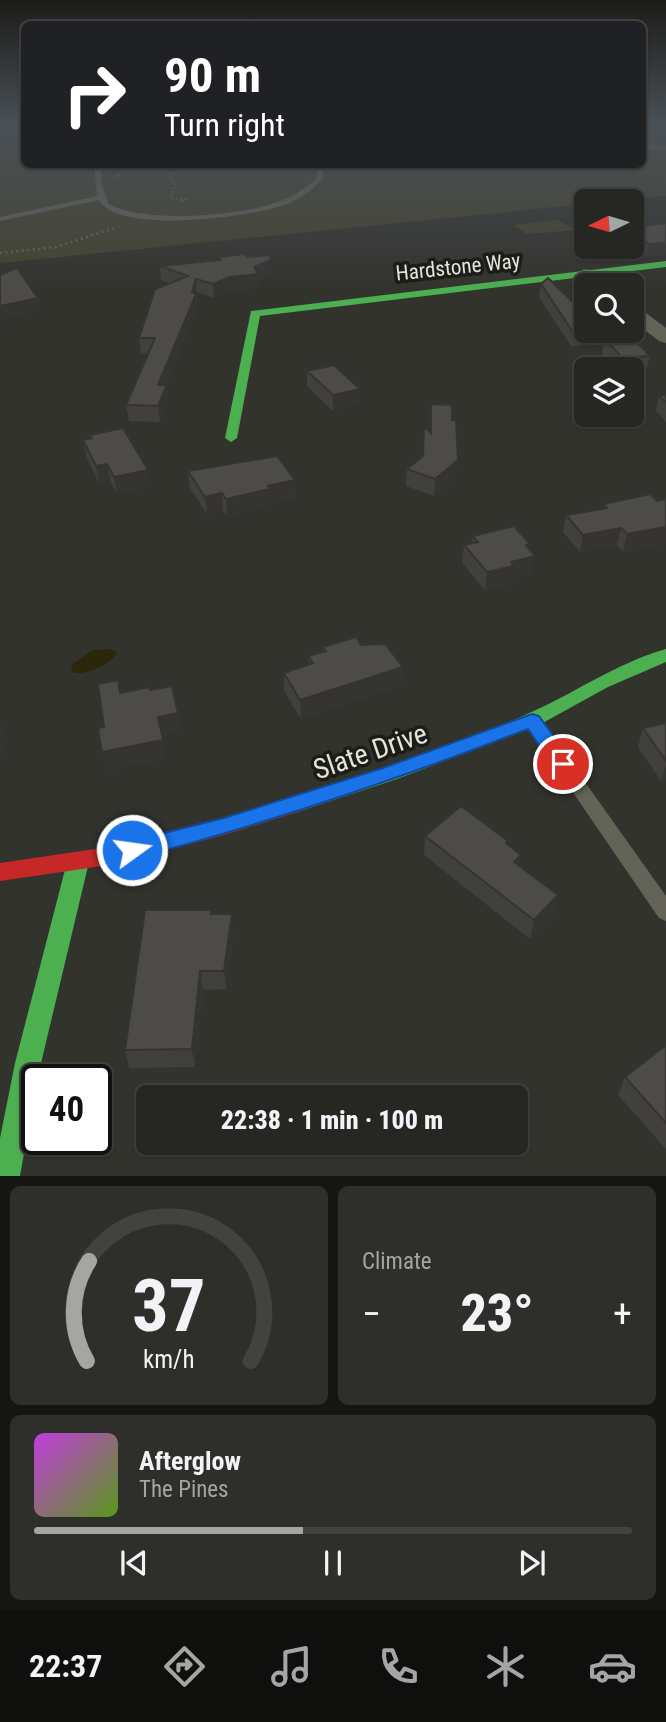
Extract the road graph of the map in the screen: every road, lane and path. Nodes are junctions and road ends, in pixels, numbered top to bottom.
1 (99, 180) edge
2 (111, 180) edge
3 (172, 180) edge
4 (318, 180) edge
5 (100, 186) junction
6 (103, 201) junction
7 (177, 202) dead end
8 (0, 219) edge
9 (120, 226) dead end
10 (0, 253) edge
11 (666, 264) edge
12 (592, 273) edge
13 (574, 275) edge
14 (644, 320) edge
15 (666, 337) edge
16 (231, 438) dead end
17 (666, 655) edge
18 (532, 720) junction
19 (78, 862) junction
20 (0, 872) edge
21 (666, 912) edge
22 (6, 1176) edge

1 - 5 lane
2 - 5 path
3 - 7 path
4 - 6 lane
5 - 6 lane
6 - 8 lane
9 - 10 path
11 - 12 street, Hardstone Way
13 - 16 street, Hardstone Way
14 - 15 street
17 - 18 street, Slate Drive
18 - 19 street, Slate Drive
18 - 21 lane
19 - 20 street, Slate Drive
19 - 22 street

